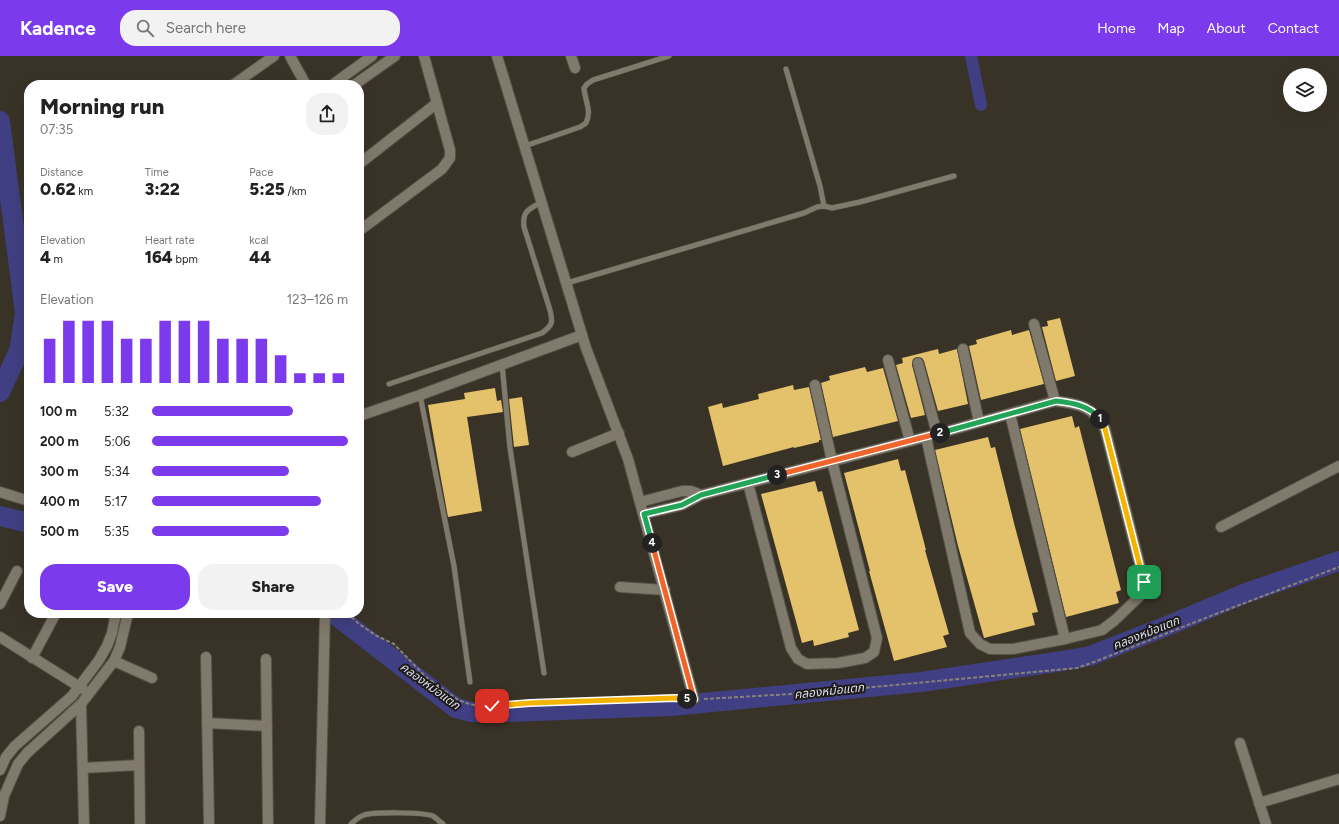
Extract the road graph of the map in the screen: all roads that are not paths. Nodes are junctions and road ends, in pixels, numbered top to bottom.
1 (274, 56) edge
2 (290, 56) edge
3 (372, 56) edge
4 (395, 56) edge
5 (424, 56) edge
6 (497, 56) edge
7 (571, 56) edge
8 (670, 56) edge
9 (575, 68) dead end
10 (786, 69) dead end
11 (240, 80) edge
12 (303, 80) edge
13 (339, 80) edge
14 (361, 80) edge
15 (437, 102) junction
16 (525, 146) junction
17 (364, 160) edge
18 (954, 176) dead end
19 (542, 202) junction
20 (824, 206) junction
21 (364, 227) edge
22 (567, 284) junction
23 (1034, 324) dead end
24 (582, 335) junction
25 (963, 349) dead end
26 (888, 360) dead end
27 (918, 363) dead end
28 (502, 364) junction
29 (389, 384) dead end
30 (814, 385) dead end
31 (420, 395) junction
32 (1056, 401) junction
33 (364, 414) edge
34 (1010, 414) junction
35 (979, 422) junction
36 (619, 433) junction
37 (937, 434) junction
38 (926, 437) junction
39 (910, 441) junction
40 (572, 452) dead end
41 (832, 461) junction
42 (1339, 466) edge
43 (748, 483) junction
44 (0, 492) edge
45 (701, 495) junction
46 (24, 499) edge
47 (640, 502) junction
48 (644, 514) junction
49 (1221, 527) dead end
50 (17, 571) dead end
51 (620, 586) dead end
52 (665, 590) junction
53 (0, 604) edge
54 (53, 618) edge
55 (115, 618) edge
56 (127, 618) edge
57 (325, 618) edge
58 (1065, 639) junction
59 (1, 641) edge
60 (206, 657) dead end
61 (32, 658) junction
62 (266, 659) dead end
63 (114, 661) junction
64 (544, 673) dead end
65 (152, 678) dead end
66 (470, 682) dead end
67 (78, 687) junction
68 (90, 693) junction
69 (694, 699) road end
70 (81, 704) junction
71 (207, 723) junction
72 (267, 726) junction
73 (139, 731) dead end
74 (1240, 743) dead end
75 (139, 765) junction
76 (83, 768) junction
77 (0, 770) edge
78 (1339, 779) edge
79 (1259, 803) junction
80 (0, 816) edge
81 (84, 824) edge
82 (140, 824) edge
83 (209, 824) edge
84 (268, 824) edge
85 (320, 824) edge
86 (351, 824) edge
87 (443, 824) edge
88 (1266, 824) edge

1 - 11 street
2 - 12 street
3 - 13 street
4 - 14 street
5 - 15 street
6 - 16 street
7 - 9 street
8 - 16 lane
10 - 20 lane
15 - 17 street
15 - 21 street
16 - 19 street
18 - 20 lane
19 - 22 street
19 - 29 lane
20 - 22 lane
22 - 24 street
23 - 32 street
24 - 28 street
24 - 36 street
25 - 35 street
26 - 39 street
27 - 37 street
28 - 31 street
28 - 64 lane
30 - 41 street
31 - 33 street
31 - 66 lane
32 - 34 street
32 - 58 street
34 - 35 street
34 - 58 street
35 - 37 street
36 - 40 street
36 - 47 street
37 - 38 street
38 - 39 street
38 - 58 street
39 - 41 street
41 - 43 street
41 - 43 street
42 - 49 street
43 - 45 street
44 - 46 street
45 - 47 street
45 - 48 street
47 - 48 street
48 - 52 street
50 - 53 street
51 - 52 street
52 - 69 street
54 - 61 street
55 - 67 street
56 - 63 street
57 - 85 street
59 - 61 street
60 - 71 street
61 - 67 street
62 - 72 street
63 - 65 street
63 - 68 street
67 - 68 street
67 - 77 street
68 - 70 street
70 - 76 street
70 - 80 street
71 - 72 street
71 - 83 street
72 - 84 street
73 - 75 street
74 - 79 street
75 - 76 street
75 - 82 street
76 - 81 street
78 - 79 street
79 - 88 street
86 - 87 lane

